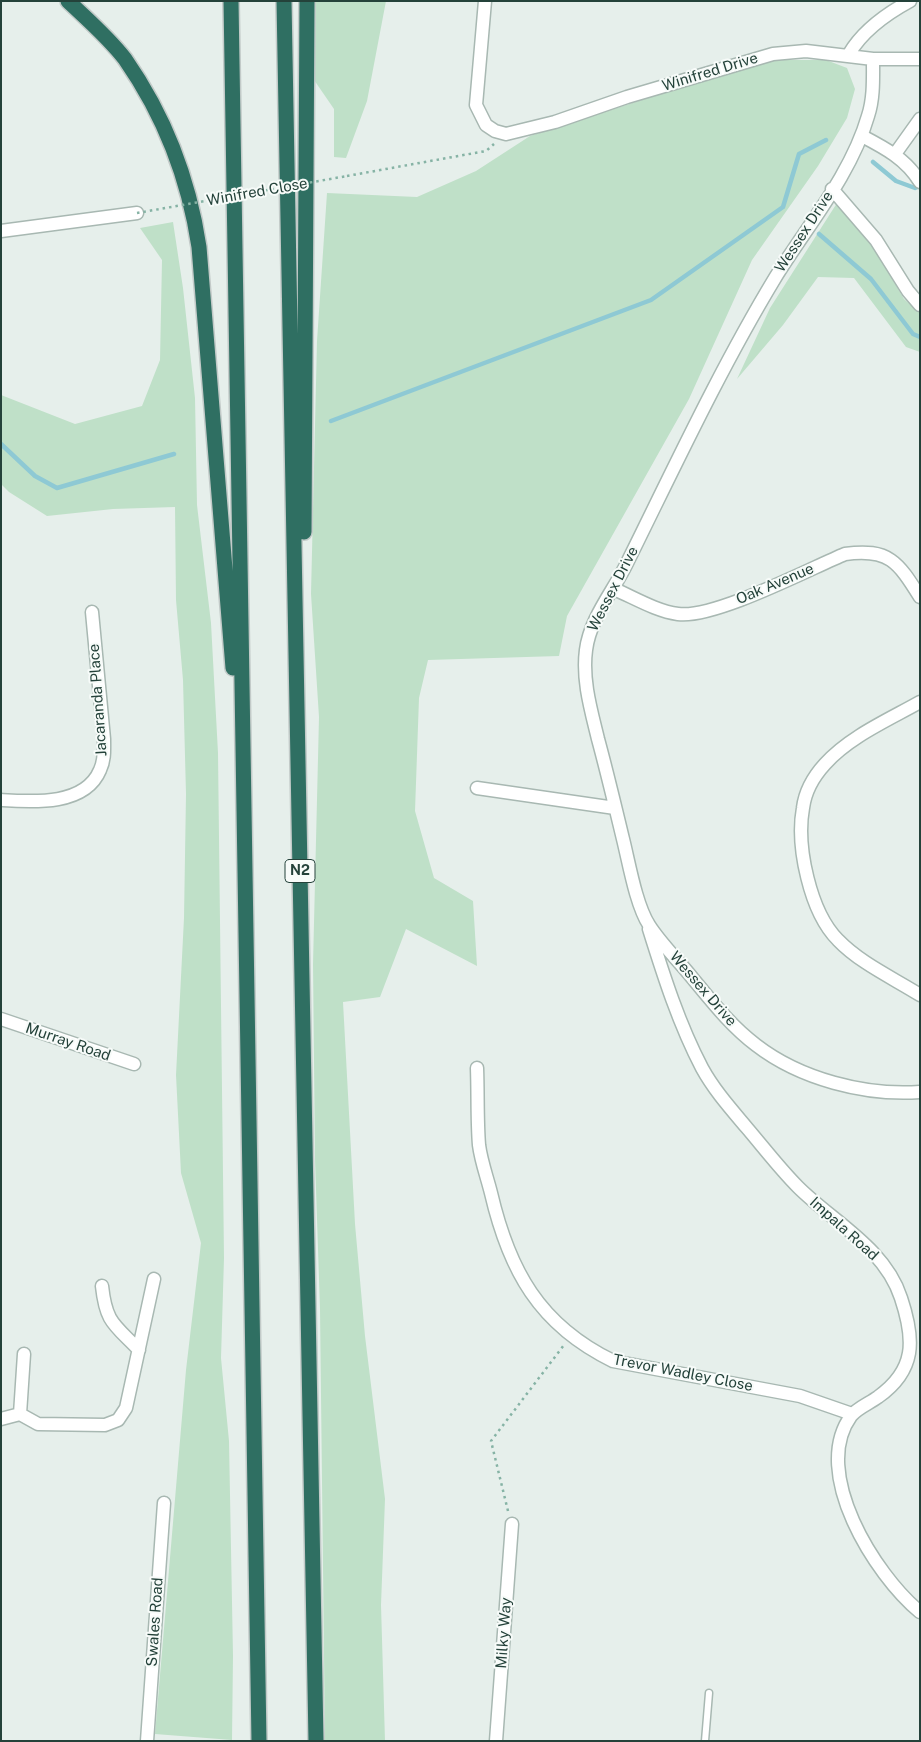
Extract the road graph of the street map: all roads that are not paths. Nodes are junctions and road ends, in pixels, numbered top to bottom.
1 (68, 1) edge
2 (231, 1) edge
3 (284, 1) edge
4 (307, 1) edge
5 (485, 1) edge
6 (910, 1) edge
7 (849, 54) junction
8 (874, 59) junction
9 (920, 59) edge
10 (920, 119) edge
11 (862, 136) junction
12 (895, 154) junction
13 (920, 182) edge
14 (832, 189) junction
15 (137, 213) road end
16 (1, 231) edge
17 (920, 305) edge
18 (614, 589) junction
19 (920, 597) edge
20 (92, 612) dead end
21 (297, 700) junction
22 (920, 702) edge
23 (244, 736) junction
24 (477, 788) dead end
25 (1, 800) edge
26 (615, 808) junction
27 (648, 924) junction
28 (920, 995) edge
29 (1, 1019) edge
30 (134, 1064) dead end
31 (477, 1068) dead end
32 (920, 1092) edge
33 (154, 1279) dead end
34 (102, 1286) dead end
35 (139, 1350) junction
36 (24, 1354) dead end
37 (20, 1414) junction
38 (852, 1414) junction
39 (1, 1419) edge
40 (164, 1503) dead end
41 (512, 1524) road end
42 (920, 1612) edge
43 (709, 1693) dead end
44 (147, 1741) edge
45 (259, 1741) edge
46 (316, 1741) edge
47 (496, 1741) edge
48 (705, 1741) edge

1 - 23 highway
2 - 23 highway
3 - 21 highway, N2
4 - 21 highway
5 - 7 street, Winifred Drive
6 - 7 street
7 - 8 street, Winifred Drive
8 - 9 street, Winifred Drive
8 - 11 street, Wessex Drive
10 - 12 street
11 - 12 street
11 - 14 street, Wessex Drive
12 - 13 street
14 - 17 street
14 - 18 street, Wessex Drive
15 - 16 street
18 - 19 street, Oak Avenue
18 - 26 street, Wessex Drive
20 - 25 street, Jacaranda Place
21 - 46 highway, N2
22 - 28 street
23 - 45 highway
24 - 26 street
26 - 27 street, Wessex Drive
27 - 32 street, Wessex Drive
27 - 38 street, Impala Road
29 - 30 street, Murray Road
31 - 38 street, Trevor Wadley Close
33 - 35 street
34 - 35 street
35 - 37 street
36 - 37 street
37 - 39 street
38 - 42 street
40 - 44 street, Swales Road
41 - 47 street, Milky Way
43 - 48 lane

